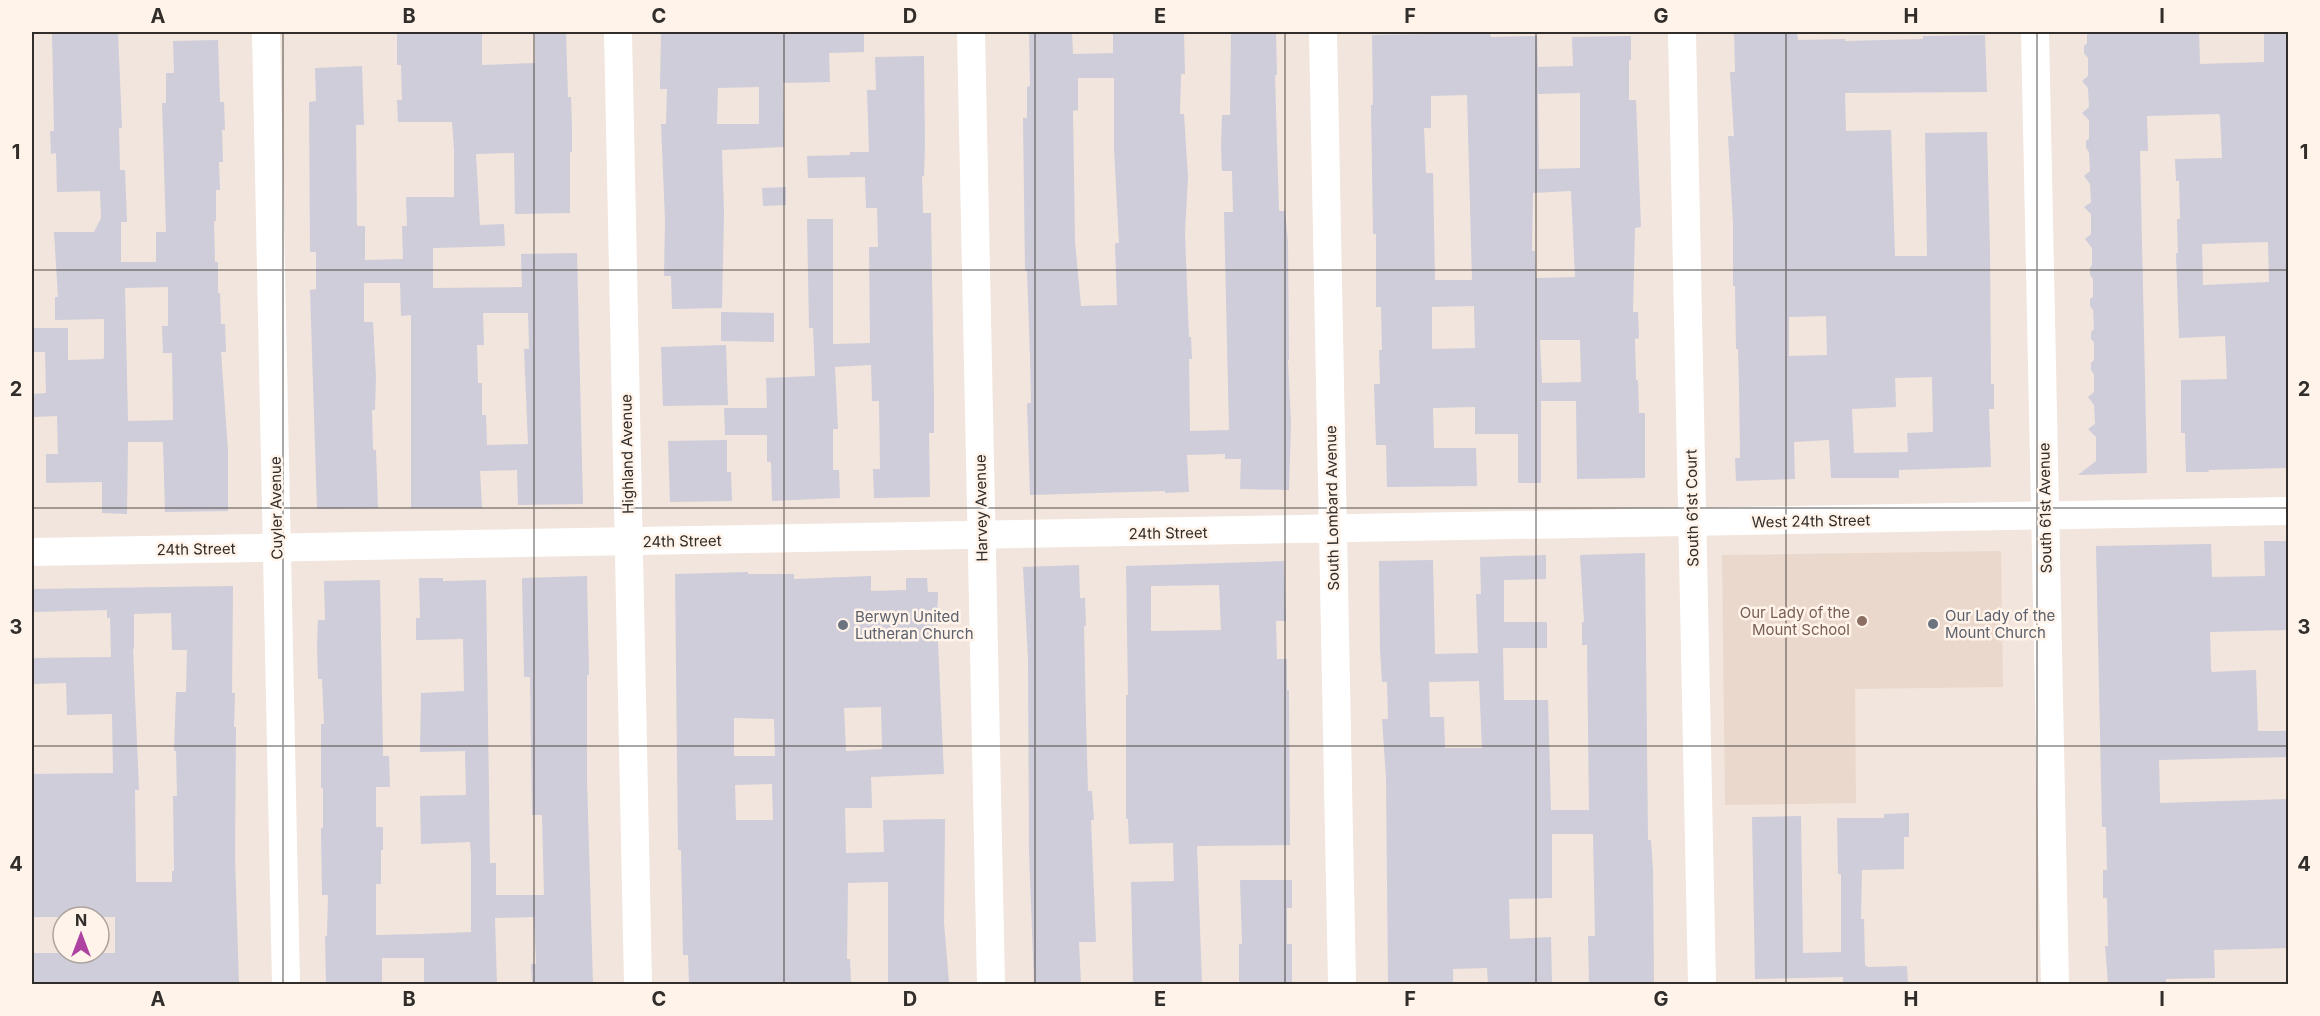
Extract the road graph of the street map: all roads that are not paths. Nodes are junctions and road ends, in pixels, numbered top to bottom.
1 (266, 32) edge
2 (618, 32) edge
3 (972, 32) edge
4 (1323, 32) edge
5 (1682, 32) edge
6 (2035, 32) edge
7 (2289, 511) edge
8 (2045, 516) junction
9 (1692, 523) junction
10 (1333, 530) junction
11 (982, 536) junction
12 (629, 542) junction
13 (277, 548) junction
14 (32, 552) edge
15 (286, 984) edge
16 (638, 984) edge
17 (991, 984) edge
18 (1342, 984) edge
19 (1702, 984) edge
20 (2055, 984) edge

1 - 13 street, Cuyler Avenue
2 - 12 street, Highland Avenue
3 - 11 street, Harvey Avenue
4 - 10 street, South Lombard Avenue
5 - 9 street, South 61st Court
6 - 8 street, South 61st Avenue
7 - 8 street, West 24th Street
8 - 9 street, West 24th Street
8 - 20 street, South 61st Avenue
9 - 10 street, West 24th Street
9 - 19 street, South 61st Court
10 - 11 street, 24th Street
10 - 18 street, South Lombard Avenue
11 - 12 street, 24th Street
11 - 17 street, Harvey Avenue
12 - 13 street, 24th Street
12 - 16 street, Highland Avenue
13 - 14 street, 24th Street
13 - 15 street, Cuyler Avenue

